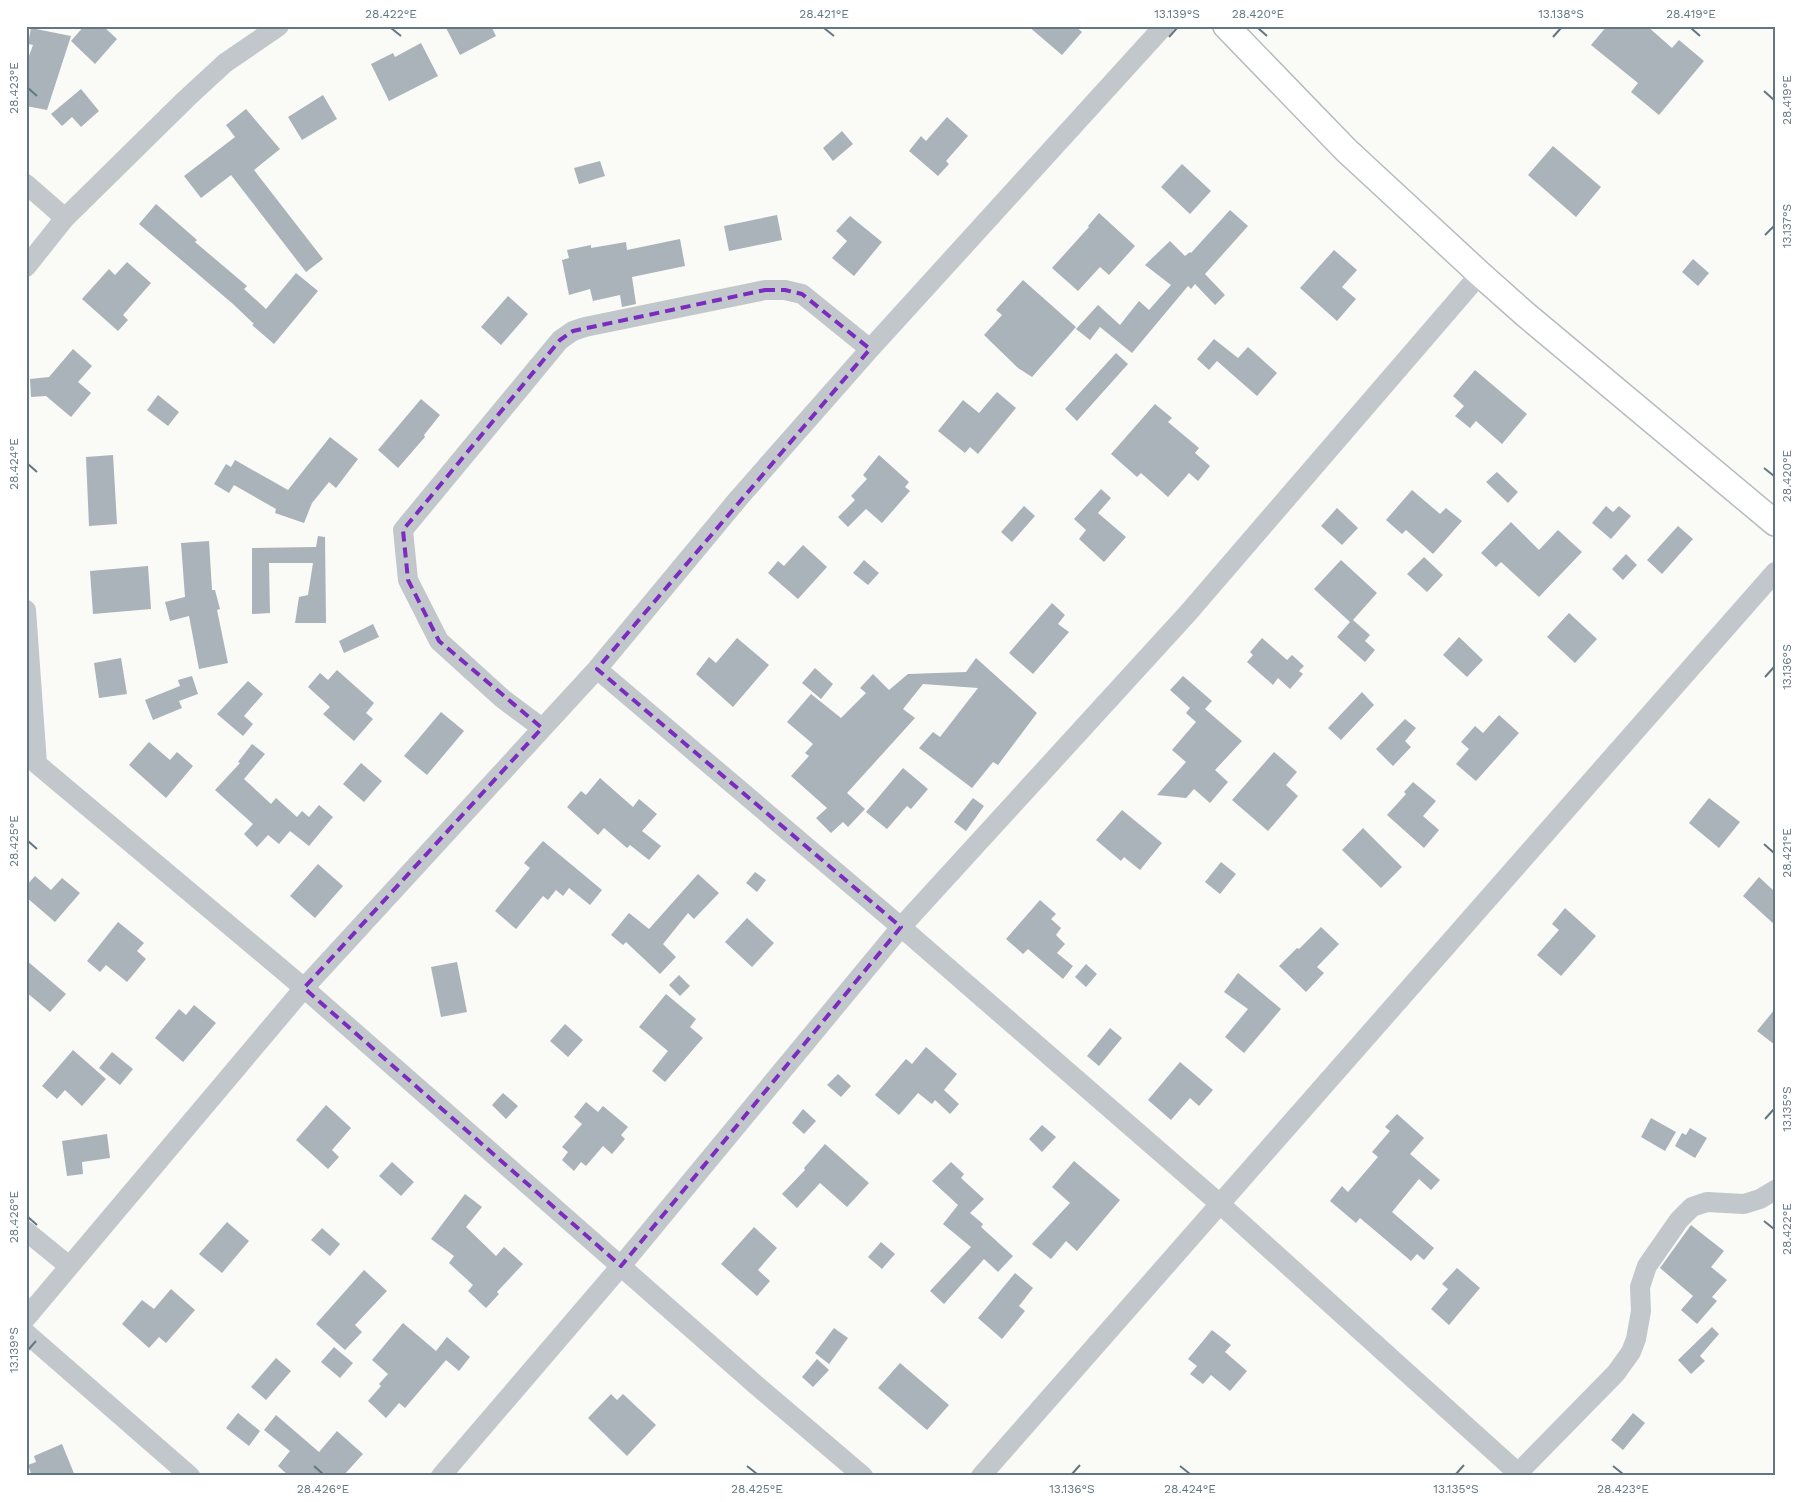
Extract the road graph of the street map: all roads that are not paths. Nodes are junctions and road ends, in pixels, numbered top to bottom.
1 (280, 26) edge
2 (1164, 26) edge
3 (1226, 26) edge
4 (26, 184) edge
5 (65, 218) junction
6 (26, 267) edge
7 (1480, 274) junction
8 (870, 349) junction
9 (1775, 523) edge
10 (1775, 572) edge
11 (26, 610) edge
12 (597, 669) junction
13 (542, 728) junction
14 (32, 765) edge
15 (902, 927) junction
16 (304, 988) junction
17 (1775, 1190) edge
18 (1220, 1204) junction
19 (26, 1231) edge
20 (70, 1266) junction
21 (621, 1266) junction
22 (26, 1318) edge
23 (26, 1333) edge
24 (1519, 1475) edge
25 (190, 1476) edge
26 (441, 1476) edge
27 (863, 1476) edge
28 (981, 1476) edge

1 - 5 street
2 - 8 street
3 - 7 main road
4 - 5 street
5 - 6 street
7 - 9 main road
7 - 15 street
8 - 12 street
8 - 13 street
10 - 18 street
11 - 14 street
12 - 13 street
12 - 15 street
13 - 16 street
14 - 16 street
15 - 18 street
15 - 21 street
16 - 20 street
16 - 21 street
17 - 24 street
18 - 24 street
18 - 28 street
19 - 20 street
20 - 22 street
21 - 26 street
21 - 27 street
23 - 25 street

